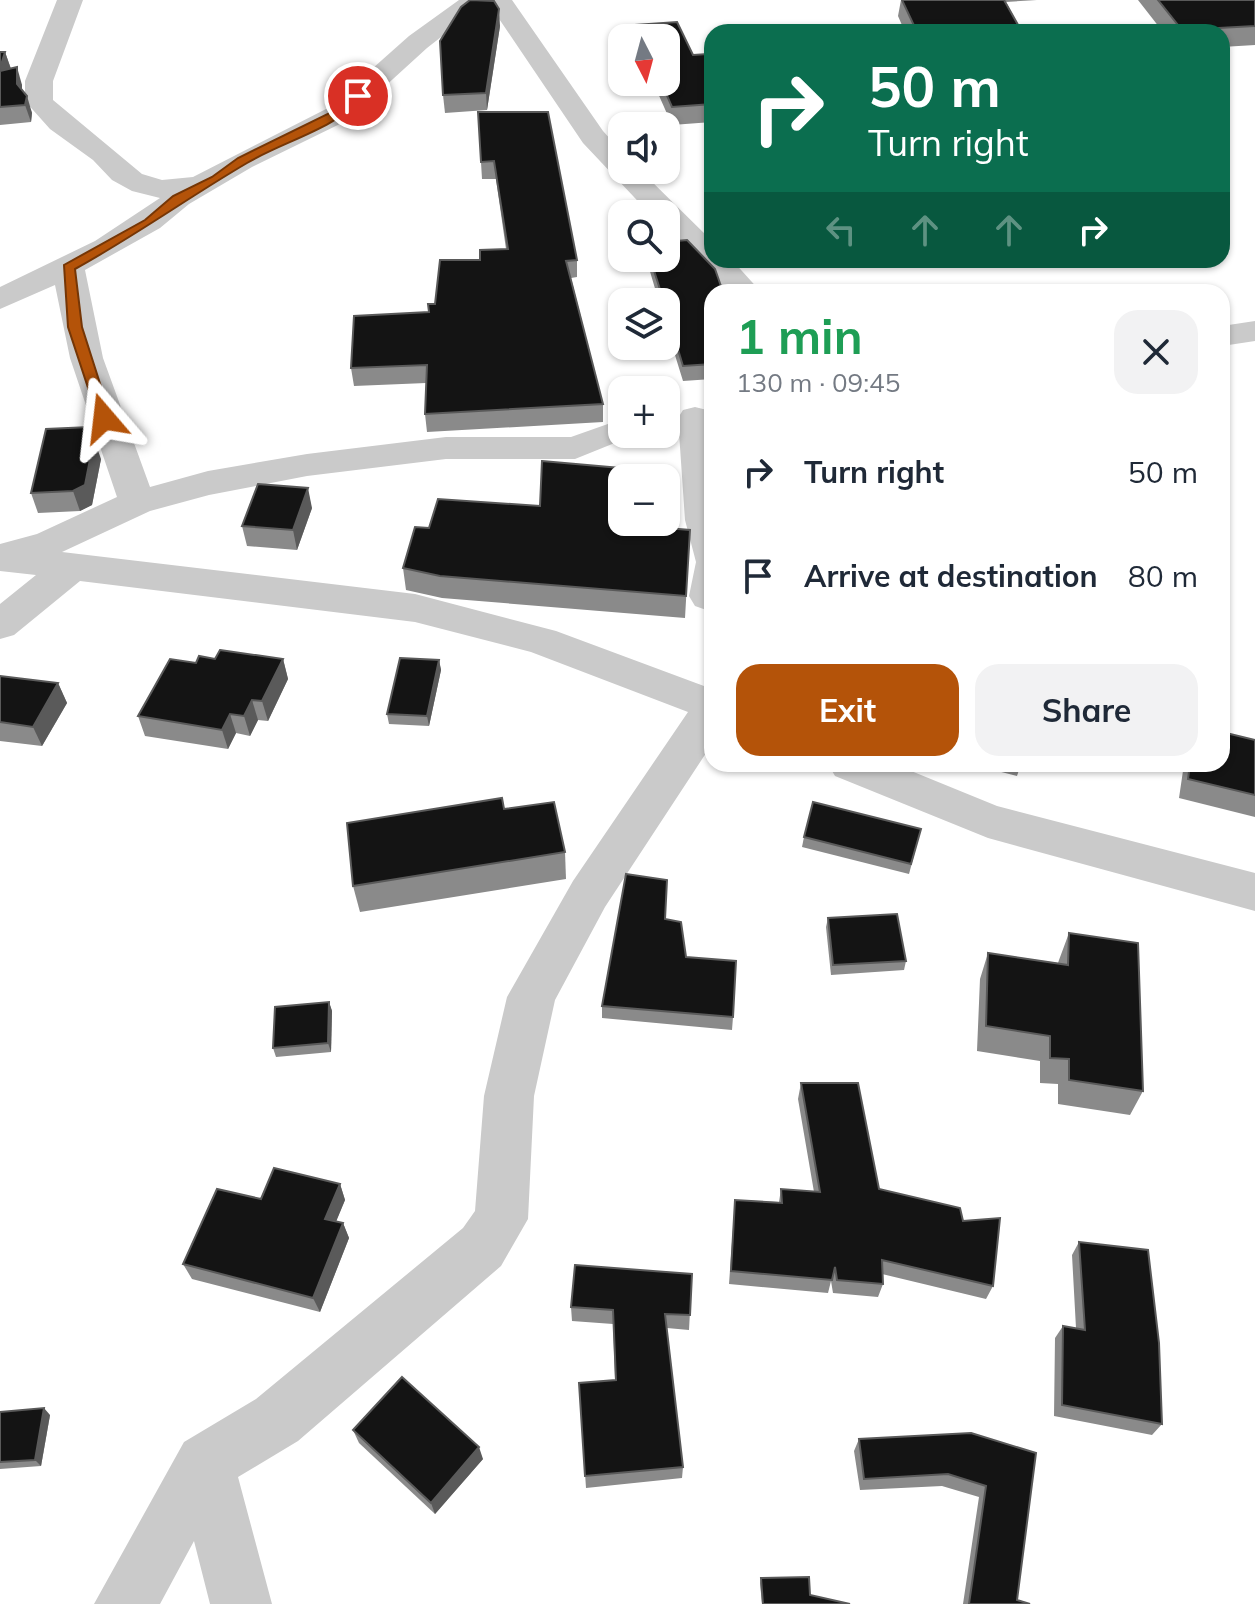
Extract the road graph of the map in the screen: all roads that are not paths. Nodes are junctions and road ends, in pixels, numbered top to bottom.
1 (70, 0) edge
2 (475, 0) edge
3 (499, 0) edge
4 (608, 153) edge
5 (216, 179) junction
6 (638, 184) edge
7 (704, 250) edge
8 (0, 264) edge
9 (722, 268) edge
10 (55, 273) junction
11 (737, 284) edge
12 (0, 299) edge
13 (1255, 331) edge
14 (1230, 335) edge
15 (691, 414) edge
16 (608, 435) edge
17 (137, 502) junction
18 (704, 520) edge
19 (0, 558) edge
20 (73, 566) junction
21 (0, 625) edge
22 (704, 704) edge
23 (704, 719) edge
24 (869, 772) edge
25 (1255, 892) edge
26 (205, 1463) junction
27 (125, 1604) edge
28 (241, 1604) edge

1 - 5 street
2 - 5 street
3 - 4 street
5 - 10 street
6 - 7 street
8 - 10 street
9 - 11 street
10 - 12 street
10 - 17 street
13 - 14 street
15 - 18 street
16 - 17 street
17 - 19 street
19 - 20 street
20 - 21 street
20 - 22 street
23 - 26 street
24 - 25 street
26 - 27 street
26 - 28 street

